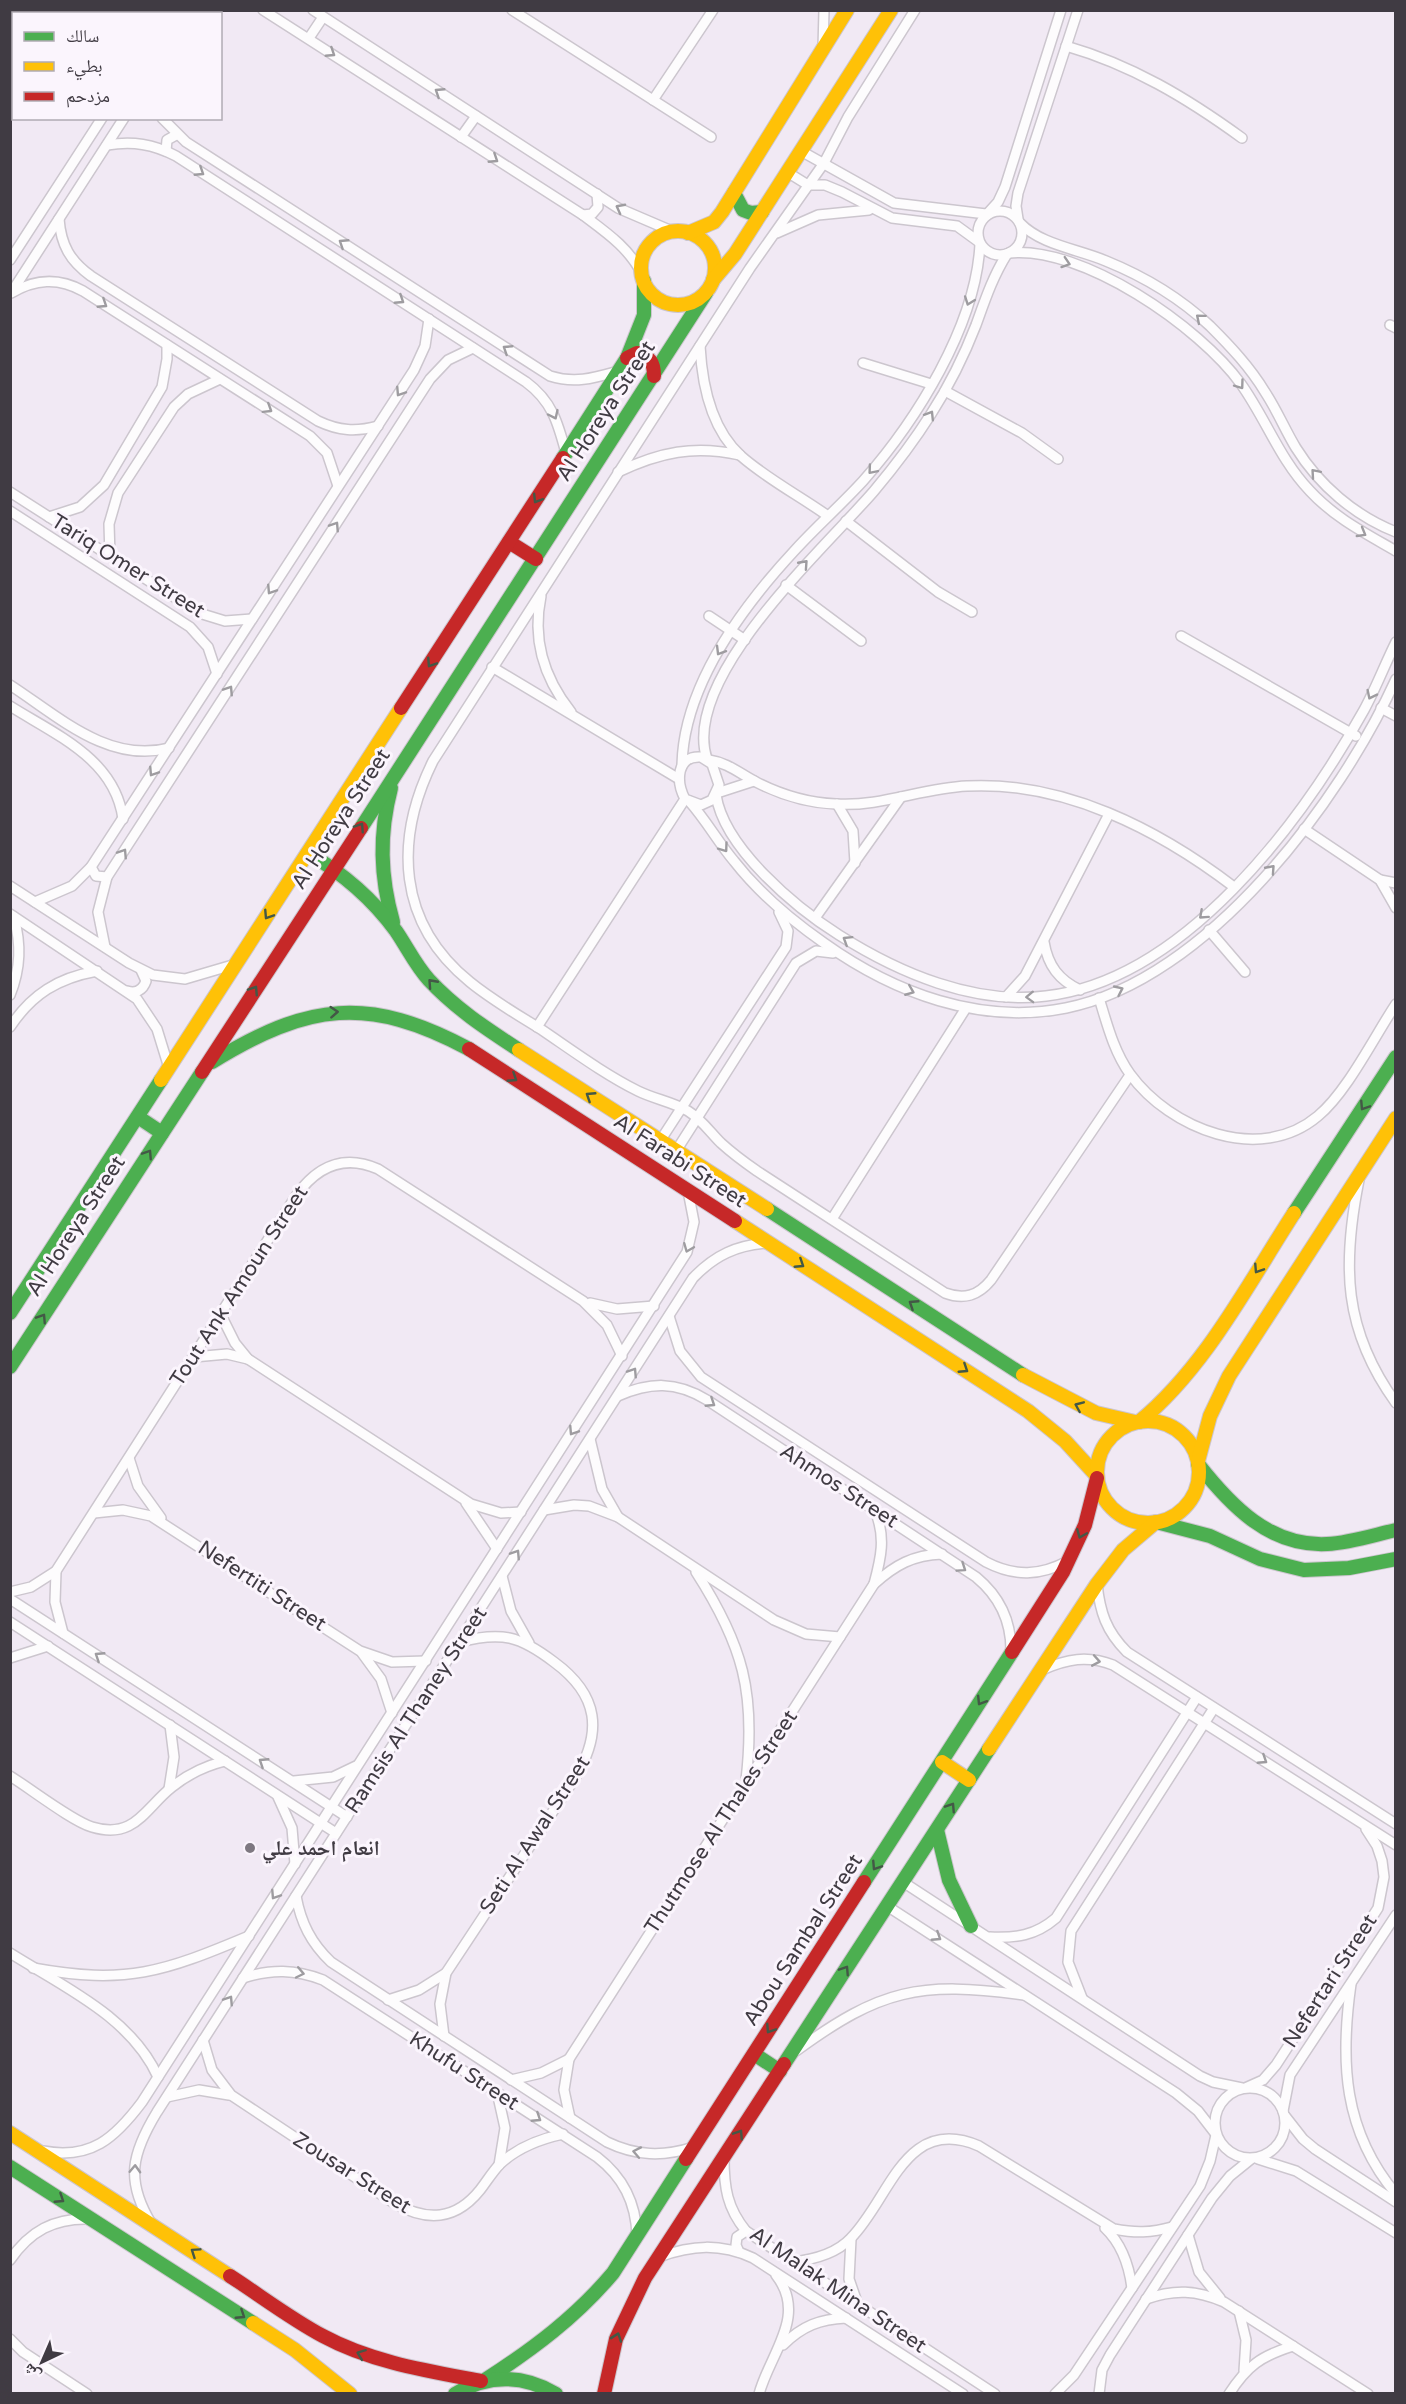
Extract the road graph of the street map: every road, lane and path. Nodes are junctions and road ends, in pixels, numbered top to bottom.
1 (263, 10) edge
2 (313, 10) edge
3 (512, 10) edge
4 (713, 10) edge
5 (824, 10) edge
6 (847, 10) edge
7 (891, 10) edge
8 (915, 10) edge
9 (1061, 10) edge
10 (1078, 10) edge
11 (323, 17) junction
12 (309, 38) junction
13 (1066, 46) junction
14 (823, 48) junction
15 (653, 100) junction
16 (476, 116) junction
17 (101, 120) edge
18 (123, 120) edge
19 (164, 120) edge
20 (176, 135) junction
21 (461, 137) junction
22 (711, 137) dead end
23 (1242, 138) dead end
24 (107, 145) junction
25 (166, 151) junction
26 (801, 151) junction
27 (824, 163) junction
28 (787, 172) junction
29 (808, 185) junction
30 (734, 193) junction
31 (597, 194) junction
32 (871, 210) junction
33 (762, 212) junction
34 (987, 214) junction
35 (583, 215) junction
36 (59, 219) junction
37 (1019, 221) junction
38 (674, 232) junction
39 (688, 233) junction
40 (770, 238) junction
41 (980, 243) junction
42 (1008, 254) junction
43 (10, 260) edge
44 (383, 269) junction
45 (91, 276) junction
46 (643, 278) junction
47 (713, 280) junction
48 (374, 284) junction
49 (83, 291) junction
50 (706, 293) junction
51 (11, 294) edge
52 (1170, 295) junction
53 (1160, 308) junction
54 (429, 319) junction
55 (167, 345) junction
56 (700, 346) junction
57 (473, 348) junction
58 (627, 358) junction
59 (1240, 358) junction
60 (863, 363) dead end
61 (536, 367) junction
62 (1228, 368) junction
63 (414, 369) junction
64 (619, 371) junction
65 (654, 376) junction
66 (220, 379) junction
67 (430, 379) junction
68 (933, 380) junction
69 (526, 382) junction
70 (947, 387) junction
71 (149, 412) junction
72 (309, 416) junction
73 (164, 421) junction
74 (378, 426) junction
75 (1286, 429) junction
76 (301, 430) junction
77 (1272, 437) junction
78 (566, 453) junction
79 (740, 455) junction
80 (1058, 459) dead end
81 (616, 473) junction
82 (104, 485) junction
83 (338, 486) junction
84 (10, 492) edge
85 (118, 494) junction
86 (10, 511) edge
87 (828, 516) junction
88 (49, 517) junction
89 (846, 521) junction
90 (1395, 532) edge
91 (509, 542) junction
92 (1395, 551) edge
93 (110, 556) junction
94 (291, 559) junction
95 (536, 559) junction
96 (307, 569) junction
97 (786, 585) junction
98 (542, 589) junction
99 (192, 609) junction
100 (972, 612) dead end
101 (710, 616) dead end
102 (252, 619) junction
103 (183, 622) junction
104 (732, 632) junction
105 (1181, 636) dead end
106 (745, 640) junction
107 (861, 640) dead end
108 (1395, 642) edge
109 (492, 667) junction
110 (217, 674) junction
111 (1395, 679) edge
112 (10, 686) edge
113 (10, 706) edge
114 (1381, 708) junction
115 (574, 716) junction
116 (1395, 716) edge
117 (1351, 733) junction
118 (94, 740) junction
119 (1364, 741) junction
120 (169, 748) junction
121 (86, 754) junction
122 (708, 760) junction
123 (681, 766) junction
124 (397, 770) junction
125 (679, 779) junction
126 (754, 781) junction
127 (717, 794) junction
128 (901, 797) junction
129 (687, 800) junction
130 (837, 804) junction
131 (1109, 814) junction
132 (123, 819) junction
133 (1304, 829) junction
134 (308, 853) junction
135 (855, 863) junction
136 (91, 867) junction
137 (334, 868) junction
138 (107, 877) junction
139 (1380, 880) junction
140 (1395, 883) edge
141 (10, 886) edge
142 (1234, 887) junction
143 (35, 902) junction
144 (773, 902) junction
145 (1395, 908) edge
146 (12, 915) edge
147 (815, 918) junction
148 (395, 930) junction
149 (1209, 930) junction
150 (1044, 942) junction
151 (105, 947) junction
152 (786, 947) junction
153 (842, 956) junction
154 (801, 957) junction
155 (1146, 959) junction
156 (236, 964) junction
157 (894, 966) junction
158 (97, 970) junction
159 (141, 970) junction
160 (1154, 971) junction
161 (1245, 972) dead end
162 (886, 981) junction
163 (1080, 990) junction
164 (127, 991) junction
165 (10, 996) edge
166 (1006, 997) junction
167 (1099, 998) junction
168 (1395, 1004) edge
169 (23, 1008) junction
170 (966, 1008) junction
171 (735, 1026) junction
172 (10, 1027) edge
173 (537, 1027) junction
174 (749, 1035) junction
175 (502, 1039) junction
176 (1395, 1057) edge
177 (488, 1062) junction
178 (205, 1066) junction
179 (169, 1068) junction
180 (1130, 1075) junction
181 (681, 1108) junction
182 (138, 1117) junction
183 (697, 1118) junction
184 (1395, 1120) edge
185 (162, 1133) junction
186 (660, 1141) junction
187 (676, 1151) junction
188 (1361, 1171) junction
189 (688, 1191) junction
190 (831, 1219) junction
191 (768, 1243) junction
192 (677, 1269) junction
193 (861, 1271) junction
194 (693, 1278) junction
195 (847, 1293) junction
196 (583, 1300) junction
197 (654, 1306) junction
198 (10, 1313) edge
199 (221, 1315) junction
200 (669, 1316) junction
201 (622, 1356) junction
202 (194, 1357) junction
203 (248, 1359) junction
204 (10, 1367) edge
205 (618, 1396) junction
206 (1395, 1403) edge
207 (1137, 1422) junction
208 (590, 1439) junction
209 (805, 1445) junction
210 (129, 1458) junction
211 (796, 1458) junction
212 (1198, 1463) junction
213 (1097, 1477) junction
214 (463, 1499) junction
215 (544, 1510) junction
216 (875, 1510) junction
217 (521, 1512) junction
218 (94, 1513) junction
219 (618, 1517) junction
220 (164, 1522) junction
221 (1157, 1522) junction
222 (1395, 1530) edge
223 (497, 1549) junction
224 (942, 1554) junction
225 (1395, 1559) edge
226 (1070, 1560) junction
227 (694, 1567) junction
228 (56, 1571) junction
229 (502, 1576) junction
230 (874, 1584) junction
231 (1096, 1584) junction
232 (10, 1592) edge
233 (10, 1599) edge
234 (10, 1622) edge
235 (63, 1633) junction
236 (840, 1637) junction
237 (459, 1642) junction
238 (529, 1643) junction
239 (48, 1646) junction
240 (360, 1651) junction
241 (1011, 1654) junction
242 (10, 1658) edge
243 (426, 1661) junction
244 (1040, 1671) junction
245 (138, 1681) junction
246 (1197, 1697) junction
247 (128, 1698) junction
248 (1214, 1708) junction
249 (1187, 1712) junction
250 (392, 1713) junction
251 (1205, 1723) junction
252 (170, 1725) junction
253 (225, 1761) junction
254 (942, 1762) junction
255 (358, 1765) junction
256 (10, 1776) edge
257 (969, 1780) junction
258 (292, 1781) junction
259 (746, 1783) junction
260 (169, 1789) junction
261 (277, 1795) junction
262 (332, 1807) junction
263 (347, 1817) junction
264 (321, 1823) junction
265 (1395, 1824) edge
266 (1364, 1825) junction
267 (937, 1830) junction
268 (336, 1833) junction
269 (1395, 1845) edge
270 (295, 1864) junction
271 (903, 1882) junction
272 (296, 1896) junction
273 (887, 1906) junction
274 (1395, 1915) edge
275 (971, 1926) junction
276 (249, 1936) junction
277 (987, 1937) junction
278 (10, 1953) edge
279 (33, 1968) junction
280 (347, 1973) junction
281 (446, 1973) junction
282 (243, 1978) junction
283 (1352, 1980) junction
284 (336, 1989) junction
285 (1027, 1996) junction
286 (1082, 1998) junction
287 (388, 2000) junction
288 (444, 2036) junction
289 (203, 2040) junction
290 (754, 2054) junction
291 (789, 2056) junction
292 (568, 2059) junction
293 (780, 2071) junction
294 (158, 2077) junction
295 (511, 2080) junction
296 (1243, 2088) junction
297 (497, 2092) junction
298 (231, 2095) junction
299 (167, 2097) junction
300 (142, 2102) junction
301 (157, 2112) junction
302 (1284, 2112) junction
303 (570, 2118) junction
304 (10, 2133) edge
305 (563, 2134) junction
306 (1216, 2134) junction
307 (607, 2142) junction
308 (694, 2147) junction
309 (38, 2150) junction
310 (597, 2157) junction
311 (724, 2158) junction
312 (1253, 2158) junction
313 (499, 2165) junction
314 (10, 2167) edge
315 (1395, 2194) edge
316 (1395, 2202) edge
317 (92, 2219) junction
318 (1096, 2220) junction
319 (152, 2223) junction
320 (1172, 2227) junction
321 (746, 2231) junction
322 (1395, 2233) edge
323 (1188, 2235) junction
324 (637, 2236) junction
325 (851, 2239) junction
326 (739, 2252) junction
327 (11, 2258) edge
328 (659, 2258) junction
329 (791, 2262) junction
330 (773, 2271) junction
331 (1132, 2288) junction
332 (1146, 2299) junction
333 (1224, 2302) junction
334 (858, 2305) junction
335 (1239, 2311) junction
336 (846, 2318) junction
337 (10, 2338) edge
338 (1293, 2346) junction
339 (781, 2347) junction
340 (1093, 2348) junction
341 (10, 2349) edge
342 (23, 2352) junction
343 (1110, 2355) junction
344 (1244, 2371) junction
345 (483, 2380) junction
346 (87, 2394) edge
347 (350, 2394) edge
348 (455, 2394) edge
349 (556, 2394) edge
350 (604, 2394) edge
351 (759, 2394) edge
352 (963, 2394) edge
353 (995, 2394) edge
354 (1055, 2394) edge
355 (1099, 2394) edge
356 (1229, 2394) edge
357 (1368, 2394) edge

1 - 12 street
2 - 11 street
3 - 15 street
4 - 15 street
5 - 14 street
6 - 14 street
7 - 26 street
8 - 27 street
9 - 34 street
10 - 13 street
11 - 12 street
16 -> 11 street
12 -> 21 street
13 - 23 street
13 - 37 street
14 - 30 street
15 - 22 street
16 - 21 street
16 - 31 street
17 - 43 street
18 - 24 street
19 - 20 street
20 - 25 street
44 -> 20 street
21 -> 35 street
24 - 25 street
24 - 36 street
25 -> 48 street
26 - 27 street
26 - 28 street
27 - 29 street
27 - 34 street
28 - 29 street
28 - 33 street
29 - 32 street
29 - 40 street
30 - 33 street
30 - 39 street
31 - 35 street
38 -> 31 street
32 - 40 street
32 - 41 street
33 - 47 street
34 - 37 street
34 - 41 street
35 - 46 street
36 - 45 street
36 - 51 street
37 - 42 street
37 - 52 street
38 - 39 street
38 - 46 street
39 - 47 street
40 - 56 street
41 - 42 street
41 -> 68 street
42 -> 53 street
42 - 70 street
44 - 48 street
61 -> 44 street
45 - 49 street
45 - 72 street
46 - 50 street
46 - 58 street, Al Horeya Street
47 - 50 street
48 -> 54 street
49 - 51 street
49 -> 55 street
50 - 65 street, Al Horeya Street
52 - 53 street
59 -> 52 street
53 - 62 street
54 - 57 street
54 - 63 street
55 - 66 street
55 - 71 street
56 - 79 street
56 - 81 street
57 - 67 street
57 - 69 street
58 - 64 street, Al Horeya Street
58 - 65 street
59 - 62 street
59 - 75 street
60 - 68 street
61 - 64 street
61 - 69 street
62 -> 77 street
63 - 67 street
63 -> 74 street
64 - 78 street, Al Horeya Street
65 - 95 street, Al Horeya Street
66 - 73 street
66 -> 76 street
96 -> 67 street
68 - 70 street
68 -> 87 street
69 -> 78 street
70 - 80 street
89 -> 70 street
71 - 73 street
71 - 82 street
72 - 74 street
72 - 76 street
73 - 85 street
74 - 83 street
75 - 77 street
90 -> 75 street
76 - 83 street
77 -> 92 street
78 -> 91 street, Al Horeya Street
79 - 81 street
79 - 87 street
81 - 98 street
82 - 85 street
82 - 88 street
83 - 94 street
84 - 88 street, Tariq Omer Street
85 - 93 street
86 - 103 street, Tariq Omer Street
87 - 104 street
88 - 93 street, Tariq Omer Street
97 -> 89 street
89 - 100 street
91 - 95 street
91 -> 134 street, Al Horeya Street
93 - 99 street, Tariq Omer Street
94 - 96 street
94 -> 102 street
95 - 124 street, Al Horeya Street
138 -> 96 street
97 - 106 street
97 - 107 street
98 - 109 street
98 - 115 street
99 - 102 street, Tariq Omer Street
99 - 103 street
101 - 104 street
102 - 110 street
103 - 110 street, Tariq Omer Street
104 - 106 street
104 -> 123 street
105 - 117 street
106 - 122 street
108 -> 117 street
109 - 115 street
109 - 173 street
110 - 120 street
111 - 114 street
112 - 118 street
113 - 121 street
114 - 116 street
114 - 119 street
115 - 125 street
117 - 119 street
117 - 142 street
118 - 120 street
118 - 121 street
119 - 133 street
120 -> 132 street
121 - 132 street
122 - 123 street
122 - 126 street
122 - 127 street
123 - 125 street
137 -> 124 street, Al Horeya Street
124 - 148 street, Al Farabi Street
125 - 129 street
126 - 127 street
126 - 130 street
127 - 129 street
127 - 147 street
128 - 130 street
128 - 131 street
128 - 135 street
129 -> 144 street
129 - 173 street
130 - 135 street
131 - 142 street
131 - 150 street
132 - 136 street
133 - 139 street
149 -> 133 street
134 - 137 street, Al Farabi Street
134 -> 156 street, Al Horeya Street
135 - 147 street
136 - 138 street
136 - 143 street
137 - 148 street, Al Farabi Street
178 -> 137 street, Al Horeya Street
138 - 151 street
139 - 140 street
139 - 145 street
141 - 143 street
142 -> 155 street
143 - 151 street
144 - 152 street
144 - 153 street
146 - 158 street
146 - 165 street
157 -> 147 street
175 -> 148 street, Al Farabi Street
149 - 160 street
149 - 161 street
150 - 163 street
150 - 166 street
151 - 159 street
152 - 154 street
152 - 171 street
153 - 154 street
153 - 162 street
154 - 174 street
155 - 160 street
155 - 163 street
156 - 159 street
156 - 179 street, Al Horeya Street
157 - 162 street
157 - 166 street
158 - 164 street
158 - 169 street
159 - 164 street
167 -> 160 street
162 -> 170 street
163 -> 166 street
164 - 179 street
165 - 169 street
167 - 170 street
167 - 180 street
168 - 180 street
169 - 172 street
170 - 190 street
171 - 174 street
171 - 181 street
173 - 181 street
174 - 183 street
175 - 177 street
186 -> 175 street, Al Farabi Street
176 -> 207 street
178 -> 177 street, Al Farabi Street
177 -> 189 street, Al Farabi Street
178 - 185 street, Al Horeya Street
179 - 182 street, Al Horeya Street
180 - 190 street
181 - 183 street
181 - 186 street
182 - 185 street
182 - 198 street, Al Horeya Street
183 - 187 street
183 - 190 street
184 - 188 street
204 -> 185 street, Al Horeya Street
186 - 187 street, Al Farabi Street
187 - 193 street, Al Farabi Street
188 - 206 street
188 - 212 street
189 - 191 street, Al Farabi Street
189 -> 192 street, Ramsis Al Thaney Street
191 - 194 street, Ramsis Al Thaney Street
191 -> 195 street, Al Farabi Street
192 - 194 street
192 - 197 street, Ramsis Al Thaney Street
193 - 195 street
207 -> 193 street, Al Farabi Street
194 - 200 street, Ramsis Al Thaney Street
195 -> 213 street, Al Farabi Street
196 - 197 street, Tout Ank Amoun Street
196 - 199 street, Tout Ank Amoun Street
196 - 201 street, Tout Ank Amoun Street
197 - 201 street, Ramsis Al Thaney Street
199 - 202 street, Tout Ank Amoun Street
199 - 203 street
205 -> 200 street, Ramsis Al Thaney Street
200 - 209 street, Ahmos Street
201 -> 217 street, Ramsis Al Thaney Street
202 - 203 street
202 - 210 street, Tout Ank Amoun Street
203 - 214 street
205 - 208 street, Ramsis Al Thaney Street
205 -> 211 street, Ahmos Street
207 - 212 street
207 - 213 street
208 - 215 street, Ramsis Al Thaney Street
208 - 219 street
209 - 211 street
209 - 226 street, Ahmos Street
210 - 218 street, Tout Ank Amoun Street
210 - 220 street, Nefertiti Street
211 - 216 street, Ahmos Street
212 - 221 street
212 - 222 street
213 - 221 street
213 -> 226 street, Abou Sambal Street
214 - 217 street
214 - 223 street
215 - 219 street
229 -> 215 street, Ramsis Al Thaney Street
216 - 224 street, Ahmos Street
216 - 230 street, Thutmose Al Thales Street
217 - 223 street, Ramsis Al Thaney Street
218 - 220 street, Nefertiti Street
218 - 228 street, Tout Ank Amoun Street
219 - 227 street
220 - 240 street, Nefertiti Street
221 - 225 street
221 - 231 street
223 - 243 street, Ramsis Al Thaney Street
224 - 230 street, Thutmose Al Thales Street
224 -> 241 street, Ahmos Street
226 - 241 street, Abou Sambal Street
227 - 236 street
227 - 259 street
228 - 232 street, Tout Ank Amoun Street
228 - 235 street
229 - 237 street, Ramsis Al Thaney Street
229 - 238 street, Seti Al Awal Street
230 - 236 street, Thutmose Al Thales Street
231 - 244 street
231 - 246 street
233 - 235 street
234 - 239 street
245 -> 235 street
236 - 259 street, Thutmose Al Thales Street
237 - 238 street, Seti Al Awal Street
237 - 263 street, Ramsis Al Thaney Street
238 - 281 street, Seti Al Awal Street
239 - 242 street
239 - 247 street
240 - 243 street, Nefertiti Street
240 - 250 street, Nefertiti Street
241 -> 254 street, Abou Sambal Street
243 - 250 street, Ramsis Al Thaney Street
244 -> 249 street
244 - 257 street
245 - 247 street
258 -> 245 street
246 - 248 street
246 - 249 street
247 - 252 street
248 - 251 street
248 - 265 street
249 - 251 street
249 - 277 street
250 - 255 street, Ramsis Al Thaney Street
251 -> 266 street
251 - 286 street
252 - 253 street
252 - 260 street
253 - 260 street
253 - 261 street
254 - 257 street
254 -> 290 street, Abou Sambal Street
255 - 258 street
255 - 262 street, Ramsis Al Thaney Street
256 - 260 street
267 -> 257 street
258 - 262 street
259 - 292 street, Thutmose Al Thales Street
261 - 264 street
261 - 270 street
262 - 263 street
262 - 264 street, Ramsis Al Thaney Street
263 - 268 street, Ramsis Al Thaney Street
264 - 268 street
264 - 270 street, Ramsis Al Thaney Street
266 - 269 street
266 - 296 street, Nefertari Street
267 - 271 street
267 - 275 street
268 - 272 street, Ramsis Al Thaney Street
270 -> 276 street, Ramsis Al Thaney Street
271 - 273 street
271 - 275 street
272 - 280 street, Khufu Street
272 - 282 street, Ramsis Al Thaney Street
273 -> 285 street
291 -> 273 street
274 - 283 street, Nefertari Street
275 - 277 street
276 - 279 street
276 - 294 street, Ramsis Al Thaney Street
277 - 286 street
278 - 279 street
279 - 294 street
280 - 284 street
280 - 287 street, Khufu Street
281 - 287 street, Seti Al Awal Street
281 - 288 street, Seti Al Awal Street
282 -> 284 street, Khufu Street
289 -> 282 street, Ramsis Al Thaney Street
283 - 302 street, Nefertari Street
283 - 315 street
284 - 297 street, Khufu Street
285 - 291 street
285 - 306 street
286 - 296 street
287 - 288 street, Khufu Street
288 - 295 street, Khufu Street
289 - 298 street, Zousar Street
289 - 299 street, Ramsis Al Thaney Street
290 - 293 street
290 - 308 street, Abou Sambal Street
291 - 293 street
292 - 295 street, Thutmose Al Thales Street
292 - 303 street, Thutmose Al Thales Street
311 -> 293 street
294 - 300 street, Ramsis Al Thaney Street
295 - 303 street, Khufu Street
296 - 302 street
296 - 306 street
297 -> 305 street, Khufu Street
297 - 313 street, Zousar Street
298 - 299 street, Zousar Street
298 - 313 street, Zousar Street
299 - 301 street, Ramsis Al Thaney Street
300 - 301 street
300 - 309 street, Ramsis Al Thaney Street
319 -> 301 street, Ramsis Al Thaney Street
302 - 312 street
302 - 316 street
303 - 307 street, Khufu Street
304 - 309 street
305 - 310 street, Khufu Street
305 - 313 street, Zousar Street
306 - 312 street
306 - 320 street
308 -> 307 street, Khufu Street
307 - 310 street
308 - 324 street, Abou Sambal Street
309 - 319 street
310 - 324 street, Khufu Street
311 - 321 street, Al Malak Mina Street
311 - 328 street
312 - 322 street
312 - 323 street
314 -> 317 street
317 - 327 street
317 -> 347 street
318 - 320 street
318 - 325 street
318 - 331 street
345 -> 319 street
320 - 331 street
321 - 326 street
321 - 329 street, Al Malak Mina Street
323 - 332 street
323 - 333 street
324 - 345 street, Abou Sambal Street
325 - 329 street
325 - 334 street
326 - 328 street, Al Malak Mina Street
326 - 330 street, Al Malak Mina Street
350 -> 328 street
329 - 334 street, Al Malak Mina Street
330 - 336 street, Al Malak Mina Street
330 - 339 street
331 - 340 street
332 - 333 street
332 - 343 street
333 - 335 street
334 - 353 street, Al Malak Mina Street
335 - 338 street
335 - 344 street
336 - 339 street
336 - 352 street, Al Malak Mina Street
337 - 342 street
338 - 344 street
338 - 357 street
339 - 351 street
340 - 343 street
340 - 354 street
341 - 342 street
342 - 346 street
343 - 355 street
344 - 356 street
345 - 348 street, Abou Sambal Street
345 - 349 street

